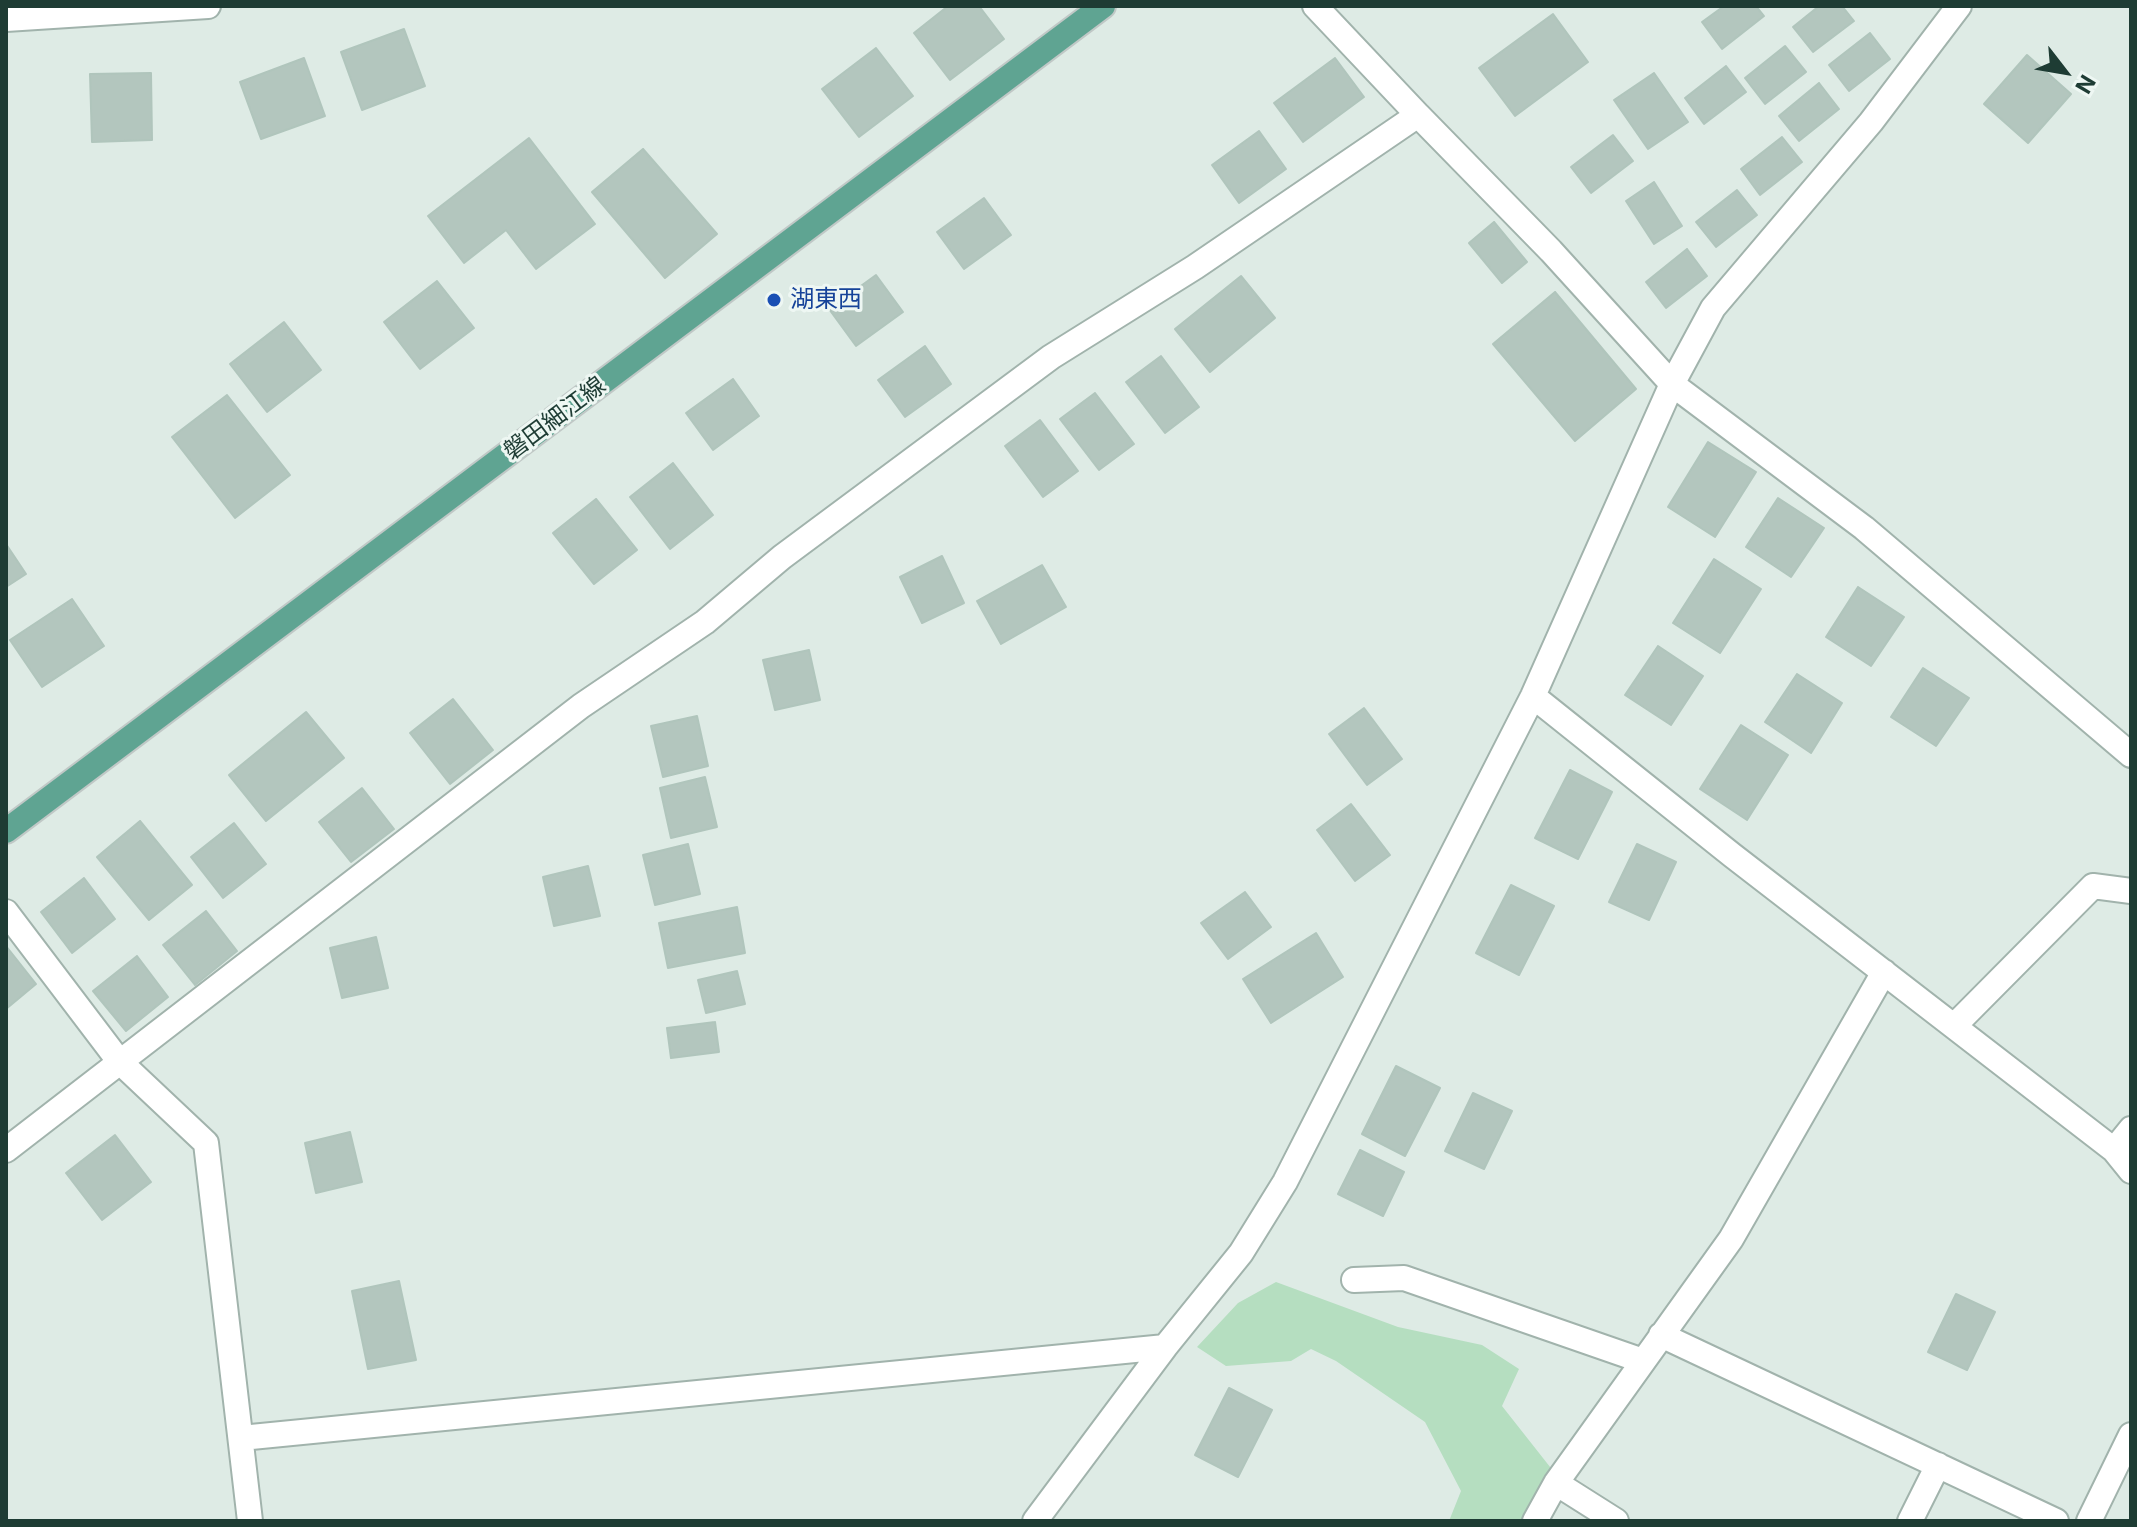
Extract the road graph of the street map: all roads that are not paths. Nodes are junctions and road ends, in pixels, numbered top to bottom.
1 (208, 6) edge
2 (1103, 6) edge
3 (1315, 6) edge
4 (1959, 6) edge
5 (6, 19) edge
6 (1418, 115) junction
7 (1672, 384) junction
8 (1533, 696) junction
9 (2131, 755) edge
10 (6, 831) edge
11 (2131, 891) edge
12 (6, 912) edge
13 (1884, 972) junction
14 (1954, 1026) junction
15 (119, 1061) junction
16 (2131, 1129) edge
17 (6, 1150) edge
18 (2114, 1150) junction
19 (2131, 1171) edge
20 (1354, 1280) dead end
21 (1661, 1335) junction
22 (1165, 1347) junction
23 (1643, 1361) junction
24 (2131, 1435) edge
25 (241, 1438) junction
26 (1938, 1465) junction
27 (1556, 1483) junction
28 (250, 1521) edge
29 (1035, 1521) edge
30 (1535, 1521) edge
31 (1616, 1521) edge
32 (1910, 1521) edge
33 (2056, 1521) edge
34 (2089, 1521) edge

1 - 5 street
2 - 10 main road, 磐田細江線
3 - 6 street
4 - 7 street
6 - 7 street
6 - 15 street
7 - 8 street
7 - 9 street
8 - 13 street
8 - 22 street
11 - 14 street
12 - 15 street
13 - 14 street
13 - 21 street
14 - 18 street
15 - 17 street
15 - 25 street
16 - 18 street
18 - 19 street
20 - 23 street
21 - 23 street
21 - 26 street
22 - 25 street
22 - 29 street
23 - 27 street
24 - 34 street
25 - 28 street
26 - 32 street
26 - 33 street
27 - 30 street
27 - 31 street

